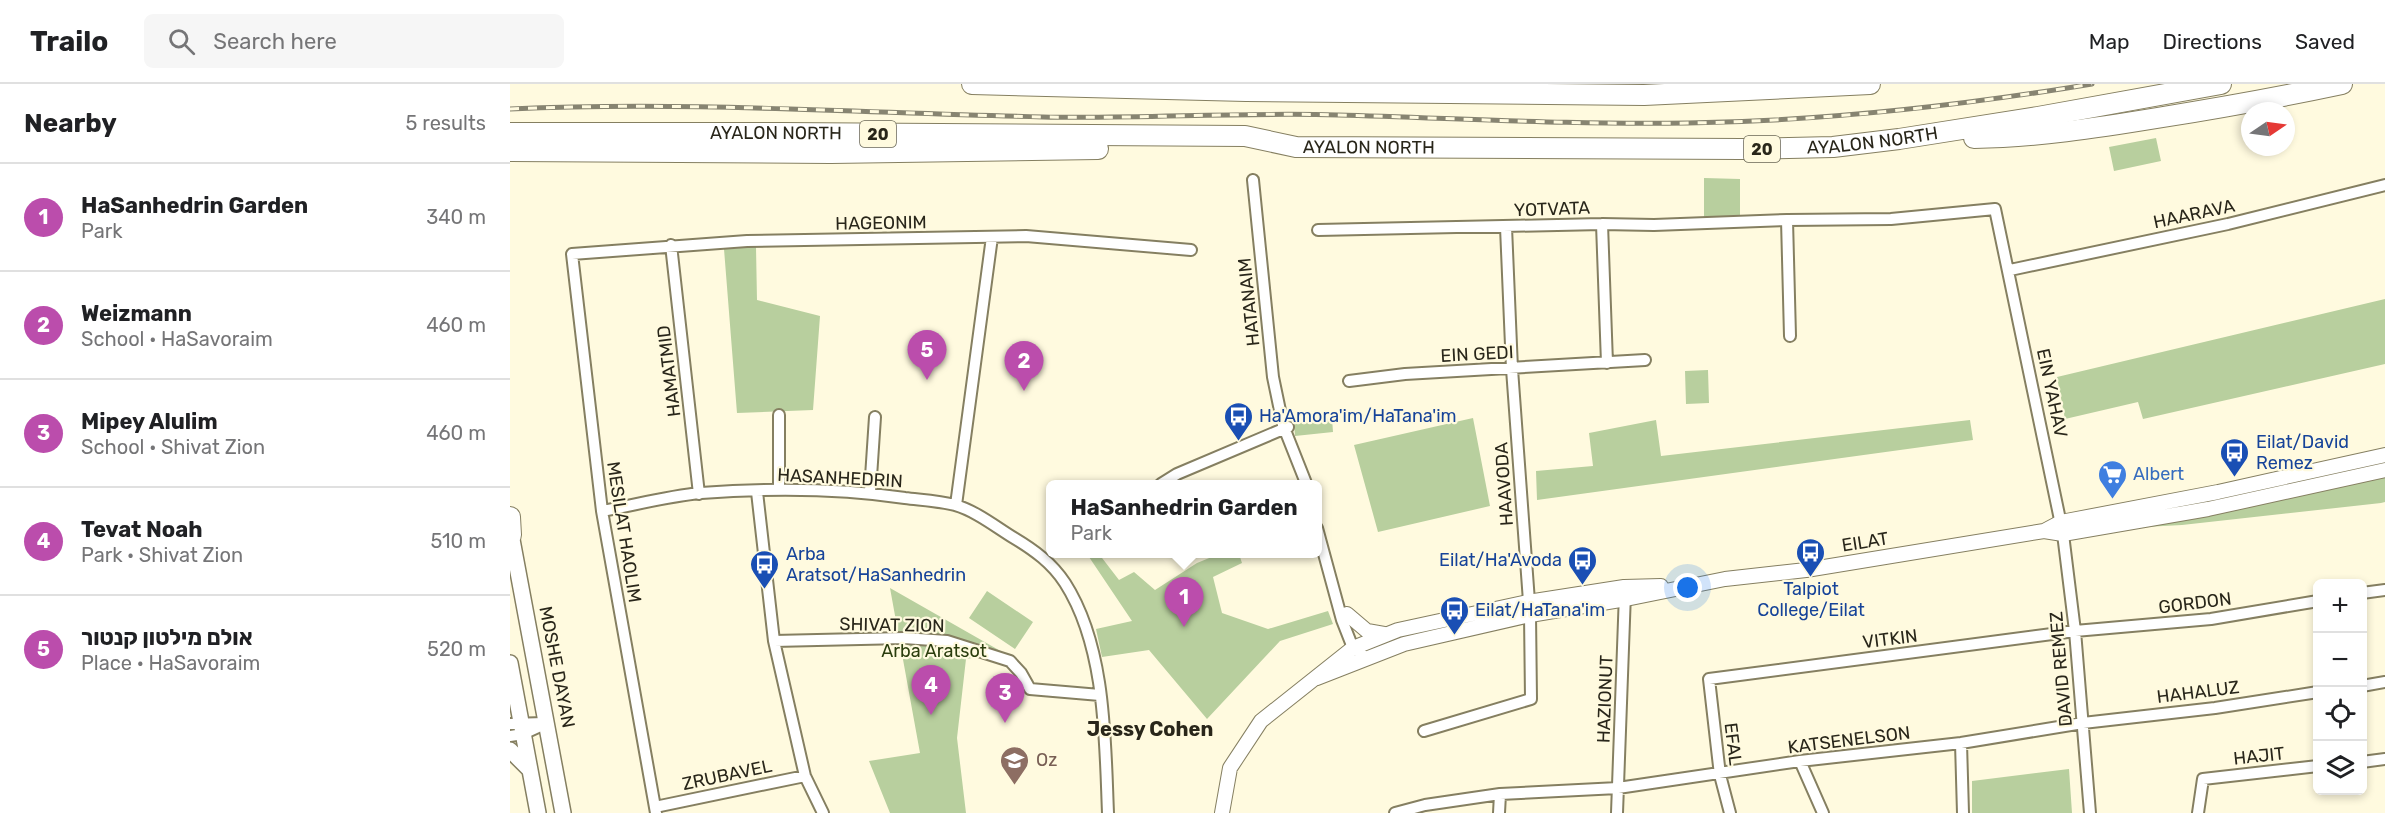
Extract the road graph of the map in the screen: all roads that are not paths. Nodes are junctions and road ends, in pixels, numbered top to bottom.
1 (972, 84) edge
2 (1082, 84) edge
3 (1870, 84) edge
4 (2222, 84) edge
5 (2343, 84) edge
6 (1147, 89) junction
7 (510, 133) edge
8 (1899, 139) junction
9 (1296, 147) junction
10 (510, 151) edge
11 (605, 151) junction
12 (510, 166) edge
13 (1254, 180) dead end
14 (2385, 185) edge
15 (1787, 220) junction
16 (1602, 224) junction
17 (1506, 227) junction
18 (1318, 230) dead end
19 (992, 237) junction
20 (671, 245) junction
21 (1191, 250) dead end
22 (572, 254) joint
23 (2010, 270) junction
24 (1790, 336) dead end
25 (1645, 360) dead end
26 (1607, 363) junction
27 (1512, 369) junction
28 (1349, 381) dead end
29 (779, 415) dead end
30 (875, 417) dead end
31 (1286, 425) junction
32 (2385, 455) edge
33 (2385, 470) edge
34 (1167, 480) edge
35 (1305, 480) edge
36 (779, 490) junction
37 (757, 492) junction
38 (870, 492) junction
39 (699, 494) junction
40 (956, 505) junction
41 (603, 511) junction
42 (510, 527) edge
43 (2062, 528) junction
44 (1322, 547) edge
45 (1046, 552) edge
46 (1050, 558) edge
47 (1331, 580) junction
48 (2385, 590) edge
49 (1625, 593) junction
50 (2367, 593) edge
51 (2313, 602) edge
52 (1529, 608) junction
53 (1347, 614) junction
54 (2075, 631) junction
55 (1386, 634) junction
56 (774, 641) junction
57 (1358, 645) junction
58 (1367, 658) junction
59 (511, 673) edge
60 (1317, 678) junction
61 (1708, 679) joint
62 (2385, 682) edge
63 (2367, 685) edge
64 (2313, 693) edge
65 (1100, 694) junction
66 (547, 723) junction
67 (2083, 723) junction
68 (516, 729) edge
69 (1424, 731) dead end
70 (1961, 743) junction
71 (510, 750) edge
72 (2385, 759) edge
73 (1800, 761) junction
74 (2367, 761) edge
75 (2313, 767) edge
76 (530, 770) junction
77 (1720, 775) junction
78 (805, 776) junction
79 (1618, 788) junction
80 (1500, 794) junction
81 (655, 810) edge
82 (538, 813) edge
83 (563, 813) edge
84 (823, 813) edge
85 (1108, 813) edge
86 (1222, 813) edge
87 (1395, 813) edge
88 (1499, 813) edge
89 (1617, 813) edge
90 (1730, 813) edge
91 (1823, 813) edge
92 (1963, 813) edge
93 (2090, 813) edge
94 (2198, 813) edge

1 - 6 highway
2 - 6 highway
3 - 6 highway
4 - 8 highway, AYALON NORTH / 20
5 - 8 highway
7 - 9 highway, AYALON NORTH / 20
8 - 9 highway, AYALON NORTH / 20
9 - 11 highway
10 - 11 highway
11 - 12 highway
13 - 31 street, HATANAIM
14 - 23 street, HAARAVA
15 - 16 street, YOTVATA
15 - 23 street, YOTVATA
15 - 24 street
16 - 17 street, YOTVATA
16 - 26 street
17 - 18 street, YOTVATA
17 - 27 street, HAAVODA
19 - 20 street, HAGEONIM
19 - 21 street, HAGEONIM
19 - 40 street
20 - 22 street, HAGEONIM
20 - 39 street, HAMATMID
22 - 41 street, MESILAT HAOLIM
23 - 43 street, EIN YAHAV
25 - 26 street, EIN GEDI
26 - 27 street, EIN GEDI
27 - 28 street, EIN GEDI
27 - 52 street, HAAVODA
29 - 36 street
30 - 38 street
31 - 34 street
31 - 35 street, HATANAIM
32 - 43 street, EILAT
33 - 43 street, EILAT
36 - 37 street, HASANHEDRIN
36 - 38 street, HASANHEDRIN
37 - 39 street, HASANHEDRIN
37 - 56 street
38 - 40 street, HASANHEDRIN
39 - 41 street, HASANHEDRIN
40 - 45 street, HASANHEDRIN
41 - 81 street, MESILAT HAOLIM
42 - 66 main road, MOSHE DAYAN
43 - 49 street, EILAT
43 - 54 street, DAVID REMEZ
44 - 47 street
46 - 65 street, HASANHEDRIN
47 - 53 street
47 - 57 street
48 - 50 street
49 - 52 street, EILAT
49 - 79 street, HAZIONUT
51 - 54 street, GORDON
52 - 55 street, EILAT
52 - 58 street, EILAT
52 - 69 street, HAAVODA
53 - 55 street
53 - 57 street
54 - 61 street, VITKIN
54 - 67 street, DAVID REMEZ
55 - 57 street, EILAT
56 - 65 street, SHIVAT ZION
56 - 78 street
57 - 58 street
57 - 60 street, EILAT
58 - 60 street, EILAT
59 - 68 main road
60 - 86 street
61 - 77 street, EFAL
62 - 63 street
64 - 67 street, HAHALUZ
65 - 85 street, HASANHEDRIN
66 - 68 street
66 - 83 main road, MOSHE DAYAN
67 - 70 street, KATSENELSON
67 - 93 street, DAVID REMEZ
68 - 76 main road
70 - 73 street, KATSENELSON
70 - 92 street
71 - 76 main road
72 - 74 street
73 - 77 street, KATSENELSON
73 - 91 street
75 - 94 street, HAJIT
76 - 82 main road
77 - 79 street, KATSENELSON
77 - 90 street, EFAL
78 - 81 street, ZRUBAVEL
78 - 84 street
79 - 80 street, KATSENELSON
79 - 89 street, HAZIONUT
80 - 87 street, KATSENELSON
80 - 88 street

